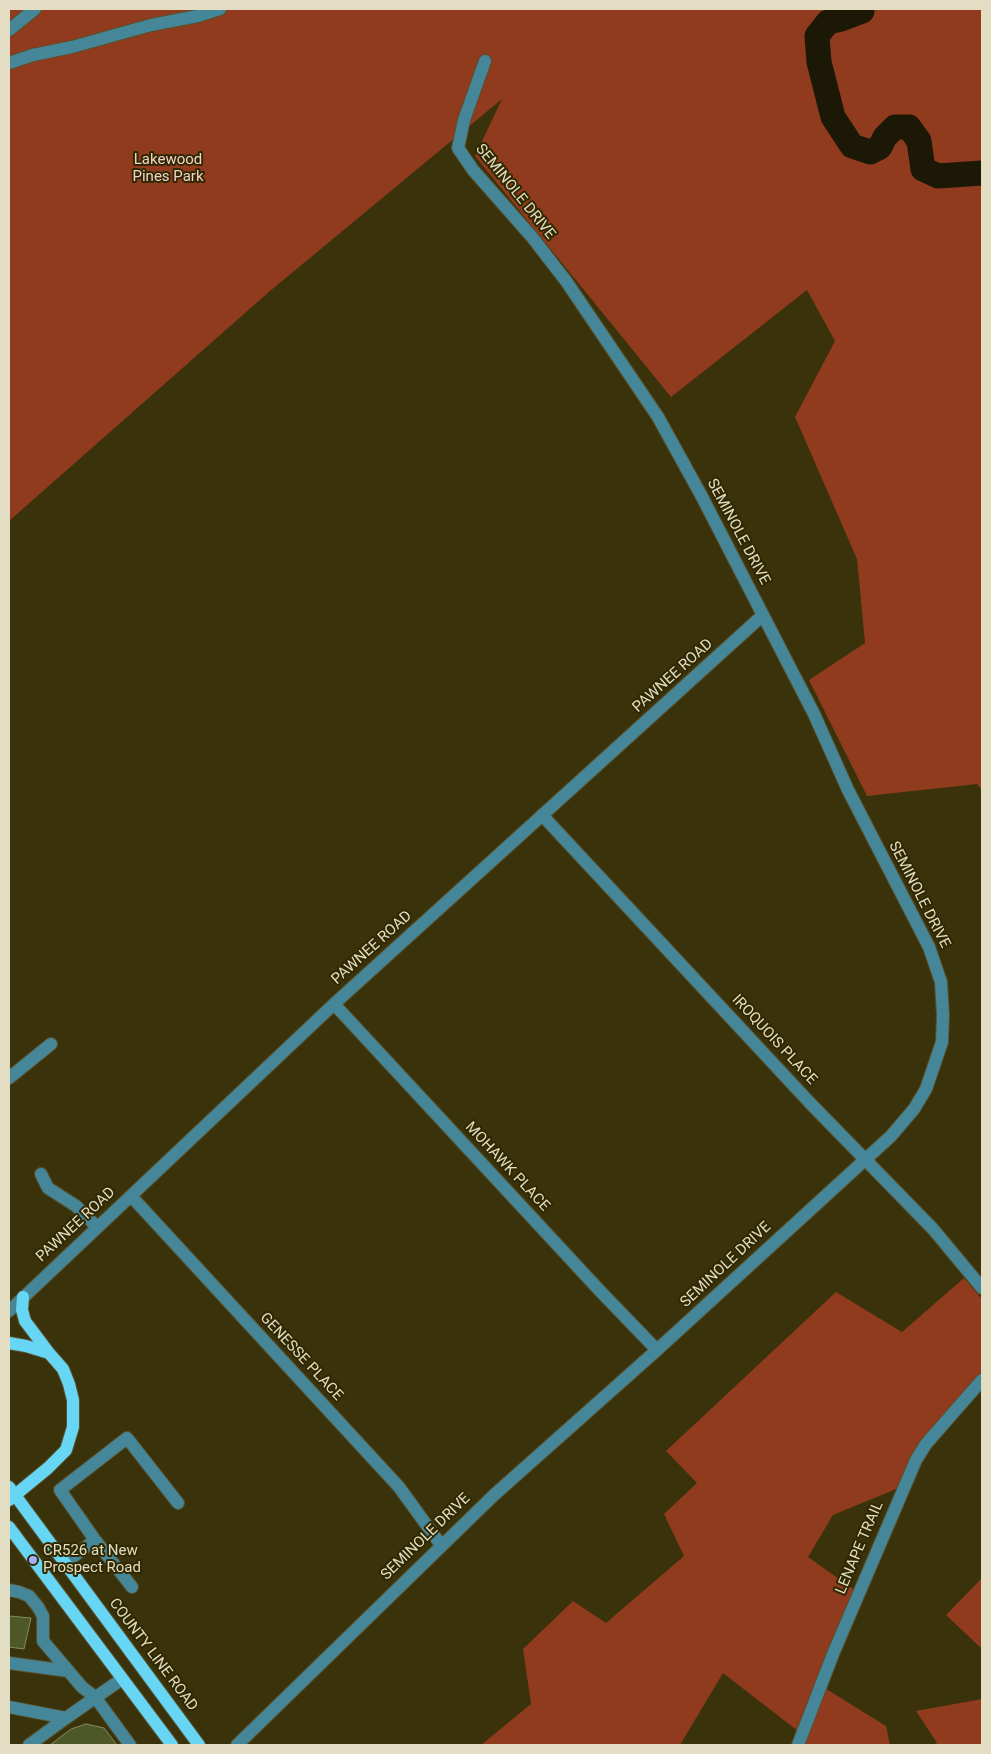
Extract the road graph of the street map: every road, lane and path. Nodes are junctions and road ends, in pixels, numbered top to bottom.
1 (35, 9) edge
2 (220, 9) edge
3 (194, 13) edge
4 (9, 30) edge
5 (485, 61) dead end
6 (9, 63) edge
7 (764, 615) junction
8 (542, 814) junction
9 (334, 1004) junction
10 (51, 1044) dead end
11 (9, 1078) edge
12 (865, 1160) junction
13 (41, 1174) dead end
14 (130, 1196) junction
15 (97, 1227) junction
16 (982, 1288) edge
17 (23, 1297) junction
18 (9, 1311) edge
19 (9, 1343) edge
20 (657, 1350) junction
21 (49, 1353) junction
22 (982, 1380) edge
23 (11, 1494) edge
24 (178, 1503) dead end
25 (9, 1528) edge
26 (95, 1540) junction
27 (441, 1545) junction
28 (64, 1563) junction
29 (132, 1588) dead end
30 (9, 1590) edge
31 (9, 1663) edge
32 (68, 1671) junction
33 (122, 1679) junction
34 (95, 1697) junction
35 (9, 1707) edge
36 (66, 1718) junction
37 (28, 1745) edge
38 (130, 1745) edge
39 (172, 1745) edge
40 (199, 1745) edge
41 (237, 1745) edge
42 (798, 1745) edge

1 - 4 street
2 - 3 street
3 - 6 street
5 - 7 street, SEMINOLE DRIVE
7 - 8 street, PAWNEE ROAD
7 - 12 street, SEMINOLE DRIVE
8 - 9 street, PAWNEE ROAD
8 - 12 street, IROQUOIS PLACE
9 - 14 street, PAWNEE ROAD
9 - 20 street, MOHAWK PLACE
10 - 11 street
12 - 16 street, IROQUOIS PLACE
12 - 20 street, SEMINOLE DRIVE
13 - 15 street
14 - 15 street, PAWNEE ROAD
14 - 27 street, GENESSE PLACE
15 - 17 street, PAWNEE ROAD
17 - 18 street, PAWNEE ROAD
17 - 21 main road
19 - 21 main road
20 - 27 street, SEMINOLE DRIVE
21 - 23 main road
22 - 42 street, LENAPE TRAIL
23 - 28 main road, COUNTY LINE ROAD
24 - 26 street
25 - 33 main road
26 - 28 street
26 - 29 street
27 - 41 street, SEMINOLE DRIVE
28 - 40 main road, COUNTY LINE ROAD
30 - 32 street
31 - 32 street
32 - 34 street
33 - 34 street
33 - 39 main road
34 - 36 street
34 - 38 street
35 - 36 street
36 - 37 street

